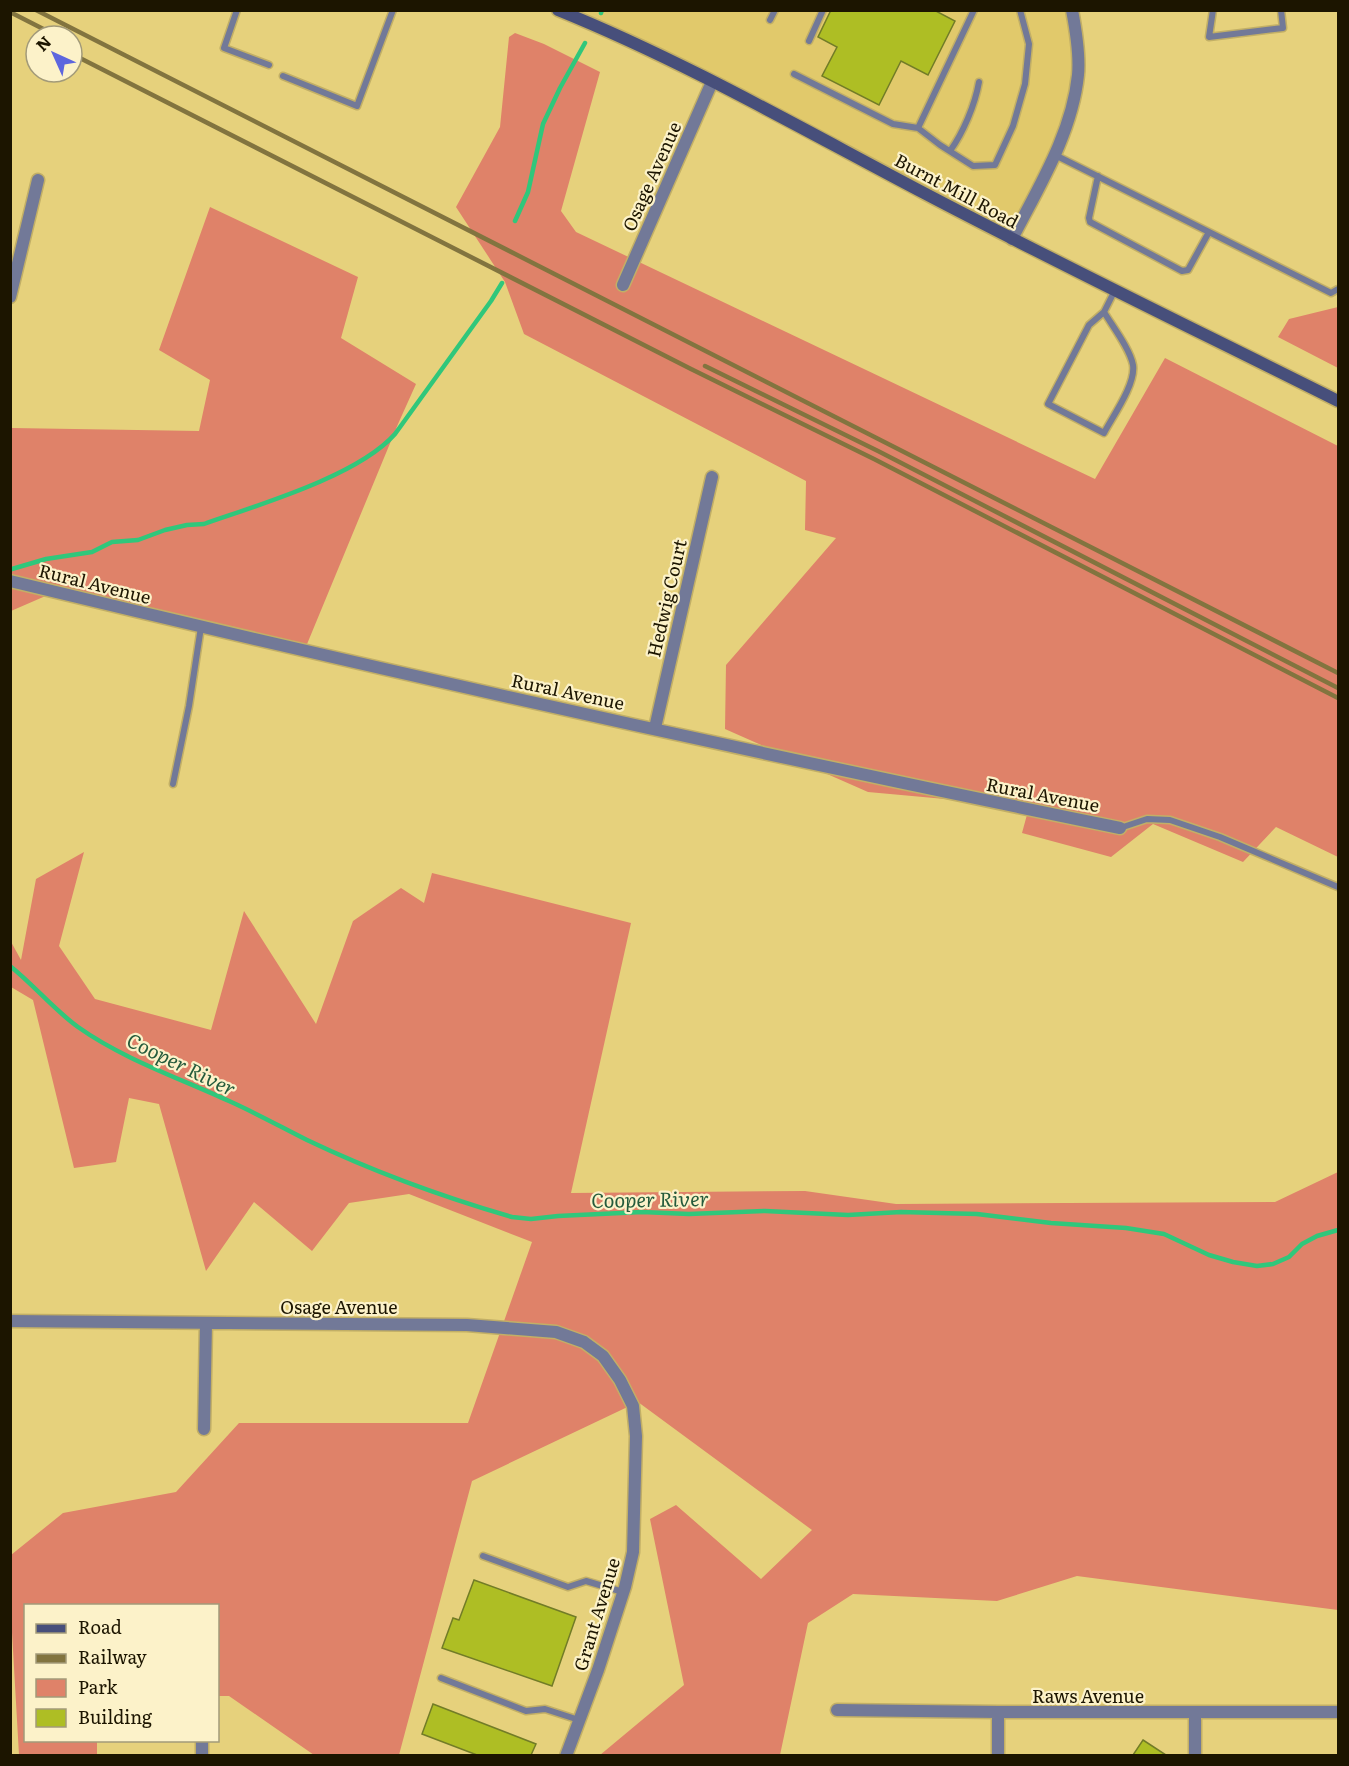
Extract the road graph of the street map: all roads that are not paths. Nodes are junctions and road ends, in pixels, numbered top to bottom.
1 (237, 10) edge
2 (393, 10) edge
3 (558, 10) edge
4 (775, 10) edge
5 (823, 10) edge
6 (974, 10) edge
7 (1020, 10) edge
8 (1072, 10) edge
9 (1213, 10) edge
10 (1281, 10) edge
11 (770, 20) dead end
12 (809, 41) dead end
13 (269, 65) dead end
14 (794, 74) dead end
15 (283, 76) dead end
16 (712, 82) junction
17 (979, 82) dead end
18 (918, 128) junction
19 (950, 151) junction
20 (1054, 155) junction
21 (1098, 176) junction
22 (38, 180) dead end
23 (1209, 232) junction
24 (1012, 239) junction
25 (623, 285) dead end
26 (1338, 289) edge
27 (1114, 290) junction
28 (10, 297) edge
29 (1104, 312) junction
30 (1338, 401) edge
31 (712, 477) dead end
32 (10, 581) edge
33 (201, 627) junction
34 (655, 728) junction
35 (173, 784) dead end
36 (1120, 828) joint
37 (1338, 887) edge
38 (10, 1322) edge
39 (206, 1323) junction
40 (633, 1406) joint
41 (204, 1429) dead end
42 (483, 1556) dead end
43 (623, 1592) junction
44 (441, 1678) dead end
45 (837, 1710) dead end
46 (998, 1712) junction
47 (1338, 1712) edge
48 (1195, 1713) junction
49 (579, 1720) junction
50 (566, 1755) edge
51 (998, 1755) edge
52 (1195, 1755) edge

1 - 13 lane
2 - 15 lane
3 - 16 main road, Burnt Mill Road
4 - 11 lane
5 - 12 lane
6 - 18 lane
7 - 19 lane
8 - 20 street
9 - 10 lane
14 - 18 lane
16 - 24 main road, Burnt Mill Road
16 - 25 street, Osage Avenue
17 - 19 lane
18 - 19 lane
20 - 21 lane
20 - 24 street
21 - 23 lane
21 - 23 lane
22 - 28 street
23 - 26 lane
24 - 27 main road, Burnt Mill Road
27 - 29 lane
27 - 30 main road, Burnt Mill Road
29 - 29 lane
31 - 34 street, Hedwig Court
32 - 33 street, Rural Avenue
33 - 34 street, Rural Avenue
33 - 35 lane
34 - 36 street, Rural Avenue
36 - 37 lane
38 - 39 street, Osage Avenue
39 - 40 street, Osage Avenue
39 - 41 street
40 - 43 street, Grant Avenue
42 - 43 lane
43 - 49 street, Grant Avenue
44 - 49 lane
45 - 46 street, Raws Avenue
46 - 48 street, Raws Avenue
46 - 51 street
47 - 48 street, Raws Avenue
48 - 52 street
49 - 50 street, Grant Avenue

